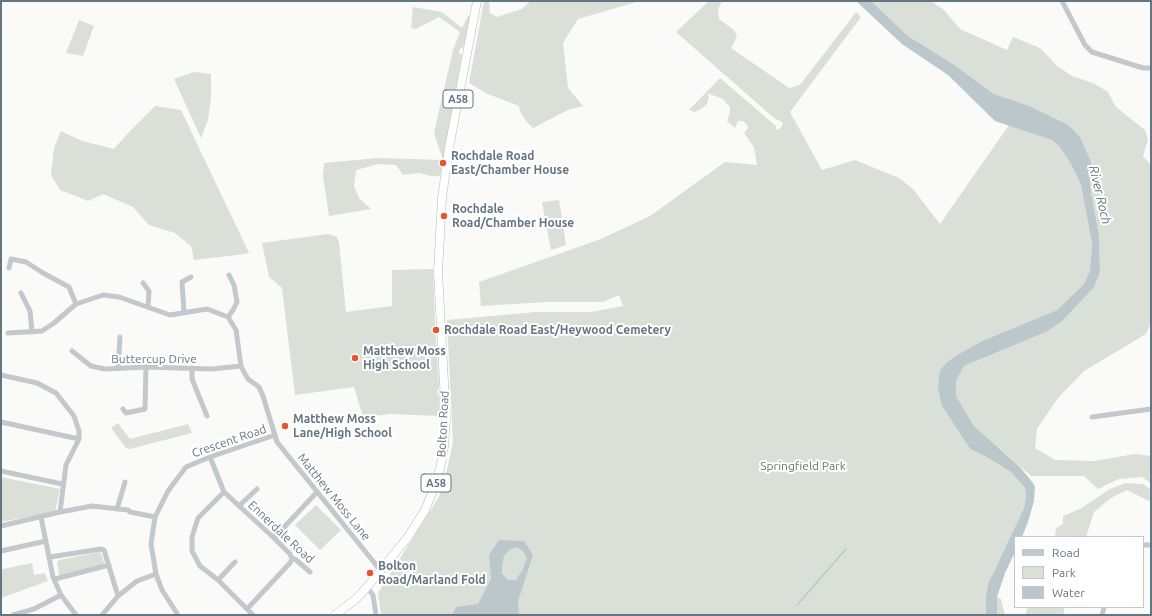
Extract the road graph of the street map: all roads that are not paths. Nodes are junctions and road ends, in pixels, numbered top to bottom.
1 (477, 1) edge
2 (1062, 1) edge
3 (1151, 68) edge
4 (9, 268) dead end
5 (229, 275) dead end
6 (191, 277) dead end
7 (143, 283) dead end
8 (21, 293) dead end
9 (76, 304) junction
10 (148, 308) junction
11 (184, 312) junction
12 (228, 316) junction
13 (32, 332) junction
14 (8, 333) dead end
15 (120, 337) dead end
16 (72, 351) dead end
17 (242, 366) junction
18 (146, 367) junction
19 (118, 368) junction
20 (192, 368) junction
21 (1, 375) edge
22 (123, 409) dead end
23 (1151, 409) edge
24 (207, 416) dead end
25 (1092, 417) dead end
26 (1, 422) edge
27 (275, 435) junction
28 (79, 439) junction
29 (210, 457) junction
30 (1, 471) edge
31 (125, 482) dead end
32 (62, 484) junction
33 (257, 489) dead end
34 (224, 492) junction
35 (317, 492) junction
36 (239, 506) junction
37 (117, 509) junction
38 (60, 512) junction
39 (41, 517) junction
40 (155, 518) junction
41 (1, 526) edge
42 (274, 538) junction
43 (46, 541) junction
44 (1, 551) edge
45 (50, 557) junction
46 (292, 559) junction
47 (235, 562) dead end
48 (109, 565) junction
49 (381, 571) junction
50 (310, 572) dead end
51 (156, 574) junction
52 (55, 579) junction
53 (218, 580) junction
54 (367, 587) junction
55 (62, 595) junction
56 (118, 596) junction
57 (247, 608) junction
58 (13, 615) edge
59 (76, 615) edge
60 (102, 615) edge
61 (178, 615) edge
62 (253, 615) edge
63 (335, 615) edge
64 (376, 615) edge

1 - 49 highway, Bolton Road / A58
2 - 3 street
4 - 9 street
5 - 12 street
6 - 11 street
7 - 10 street
8 - 13 street
9 - 10 street
9 - 13 street
10 - 11 street
11 - 12 street
12 - 17 street
13 - 14 street
15 - 19 street
16 - 19 street, Buttercup Drive
17 - 20 street, Buttercup Drive
17 - 27 street, Matthew Moss Lane
18 - 19 street, Buttercup Drive
18 - 20 street, Buttercup Drive
18 - 22 street
20 - 24 street
21 - 28 street
23 - 25 street
26 - 28 street
27 - 29 street, Crescent Road
27 - 35 street, Matthew Moss Lane
28 - 32 street
29 - 34 street, Ennerdale Road
29 - 40 street, Crescent Road
30 - 32 street
31 - 37 street
32 - 38 street
33 - 36 street, Ennerdale Road
34 - 36 street, Ennerdale Road
34 - 53 street
35 - 42 street
35 - 49 street, Matthew Moss Lane
36 - 42 street, Ennerdale Road
37 - 38 street
37 - 40 street
38 - 39 street
39 - 41 street
39 - 43 street
40 - 51 street, Crescent Road
42 - 46 street, Ennerdale Road
43 - 44 street
43 - 45 street
45 - 48 street
45 - 52 street
46 - 50 street, Ennerdale Road
46 - 57 street
47 - 53 street
48 - 52 street
48 - 56 street
49 - 54 highway, Bolton Road / A58
51 - 56 street
51 - 61 street, Crescent Road
52 - 55 street
53 - 57 street
54 - 63 highway, Bolton Road / A58
54 - 64 street
55 - 58 street
55 - 59 street
56 - 60 street
57 - 62 street

